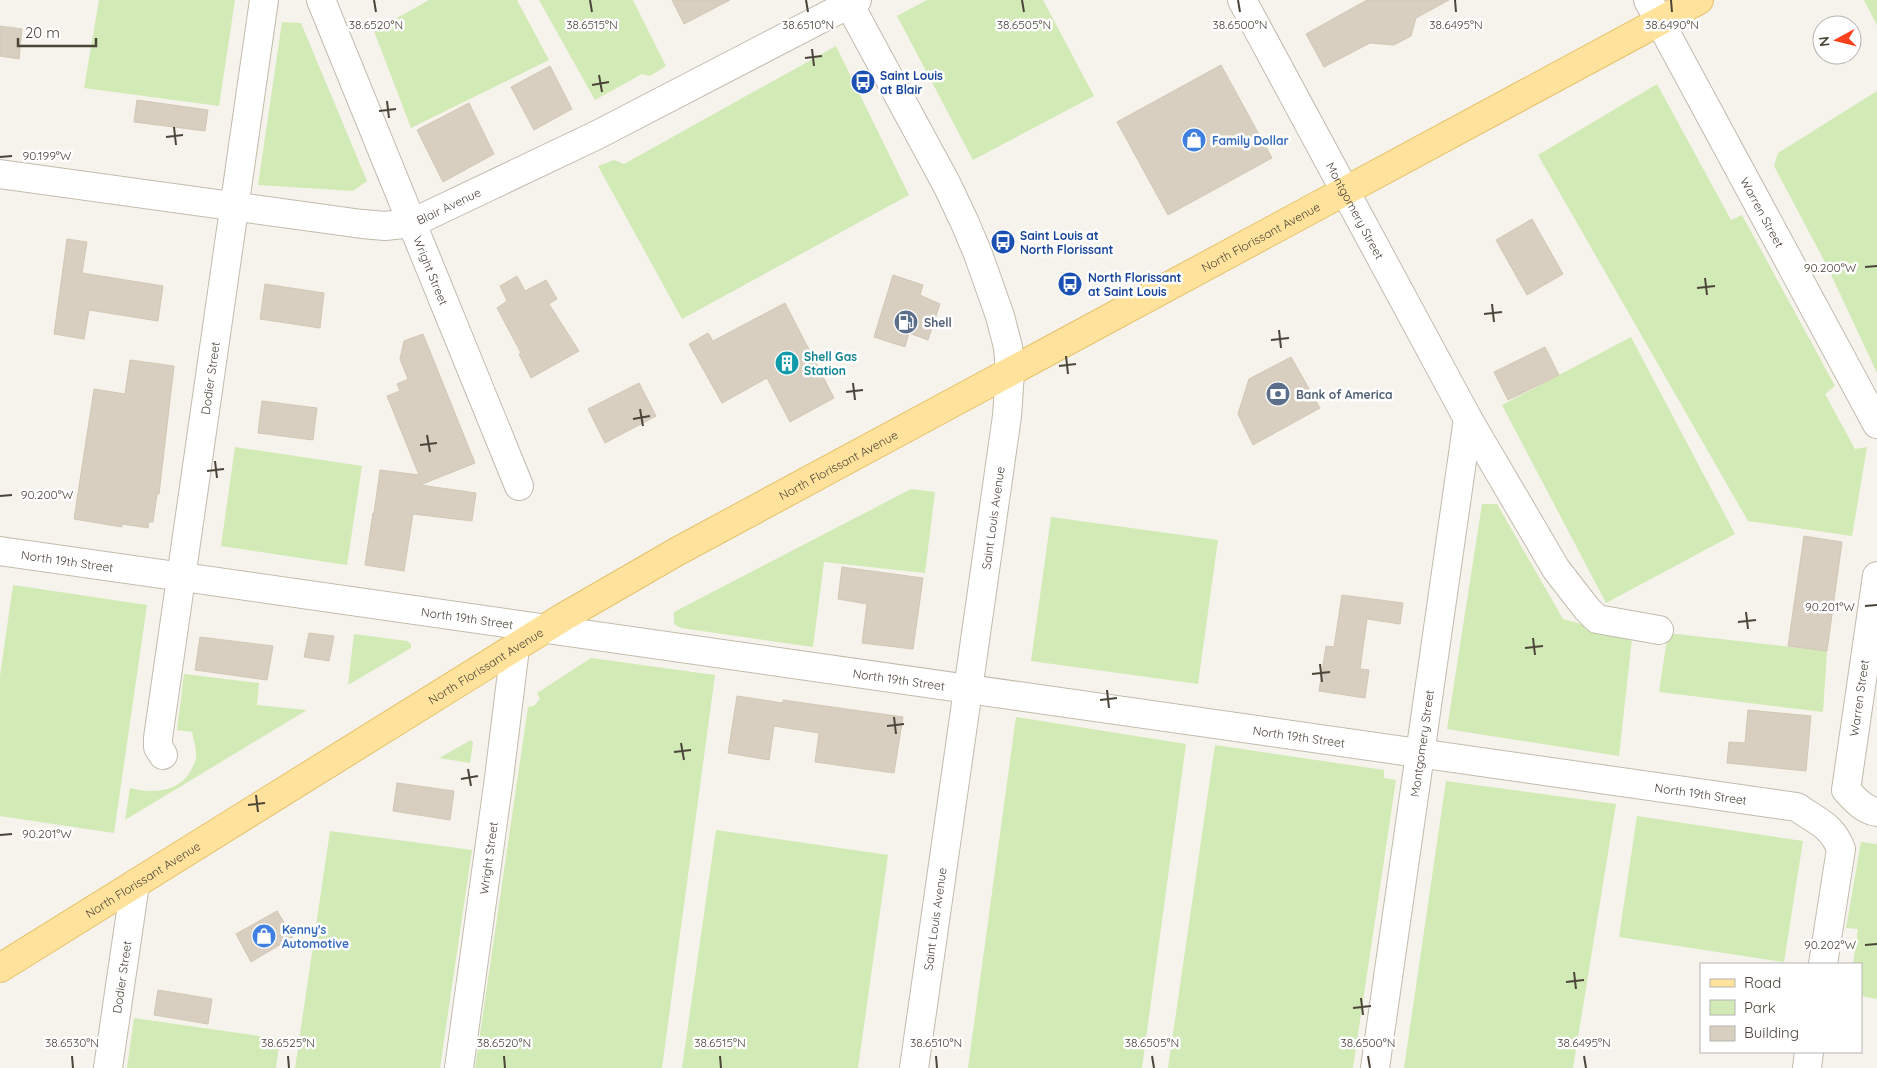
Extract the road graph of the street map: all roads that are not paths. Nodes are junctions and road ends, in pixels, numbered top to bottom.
1 (264, 0) edge
2 (321, 0) edge
3 (1242, 0) edge
4 (1699, 0) edge
5 (851, 1) edge
6 (1654, 11) edge
7 (0, 174) edge
8 (1345, 191) junction
9 (236, 208) junction
10 (412, 223) junction
11 (1010, 372) junction
12 (1468, 419) junction
13 (1877, 424) edge
14 (519, 486) dead end
15 (0, 551) edge
16 (182, 576) junction
17 (1877, 576) edge
18 (546, 629) junction
19 (1658, 630) dead end
20 (515, 648) junction
21 (968, 689) junction
22 (1420, 753) junction
23 (163, 755) dead end
24 (1877, 812) edge
25 (135, 884) junction
26 (1823, 963) edge
27 (0, 968) edge
28 (1810, 1053) edge
29 (108, 1068) edge
30 (459, 1068) edge
31 (914, 1068) edge
32 (1375, 1068) edge
33 (1807, 1068) edge

1 - 9 street, Dodier Street
2 - 10 street, Wright Street
3 - 8 street, Montgomery Street
4 - 6 main road, North Florissant Avenue
5 - 10 street, Blair Avenue
5 - 11 street, Saint Louis Avenue
6 - 8 main road, North Florissant Avenue
6 - 13 street, Warren Street
7 - 9 street, Blair Avenue
8 - 11 main road, North Florissant Avenue
8 - 12 street, Montgomery Street
9 - 10 street, Blair Avenue
9 - 16 street, Dodier Street
10 - 14 street, Wright Street
11 - 18 main road, North Florissant Avenue
11 - 21 street, Saint Louis Avenue
12 - 19 street, Montgomery Street
12 - 22 street, Montgomery Street
15 - 16 street, North 19th Street
16 - 18 street, North 19th Street
16 - 23 street, Dodier Street
17 - 24 street, Warren Street
18 - 20 main road, North Florissant Avenue
18 - 21 street, North 19th Street
20 - 25 main road, North Florissant Avenue
20 - 30 street, Wright Street
21 - 22 street, North 19th Street
21 - 31 street, Saint Louis Avenue
22 - 26 street, North 19th Street
22 - 32 street, Montgomery Street
25 - 27 main road, North Florissant Avenue
25 - 29 street, Dodier Street
28 - 33 street

